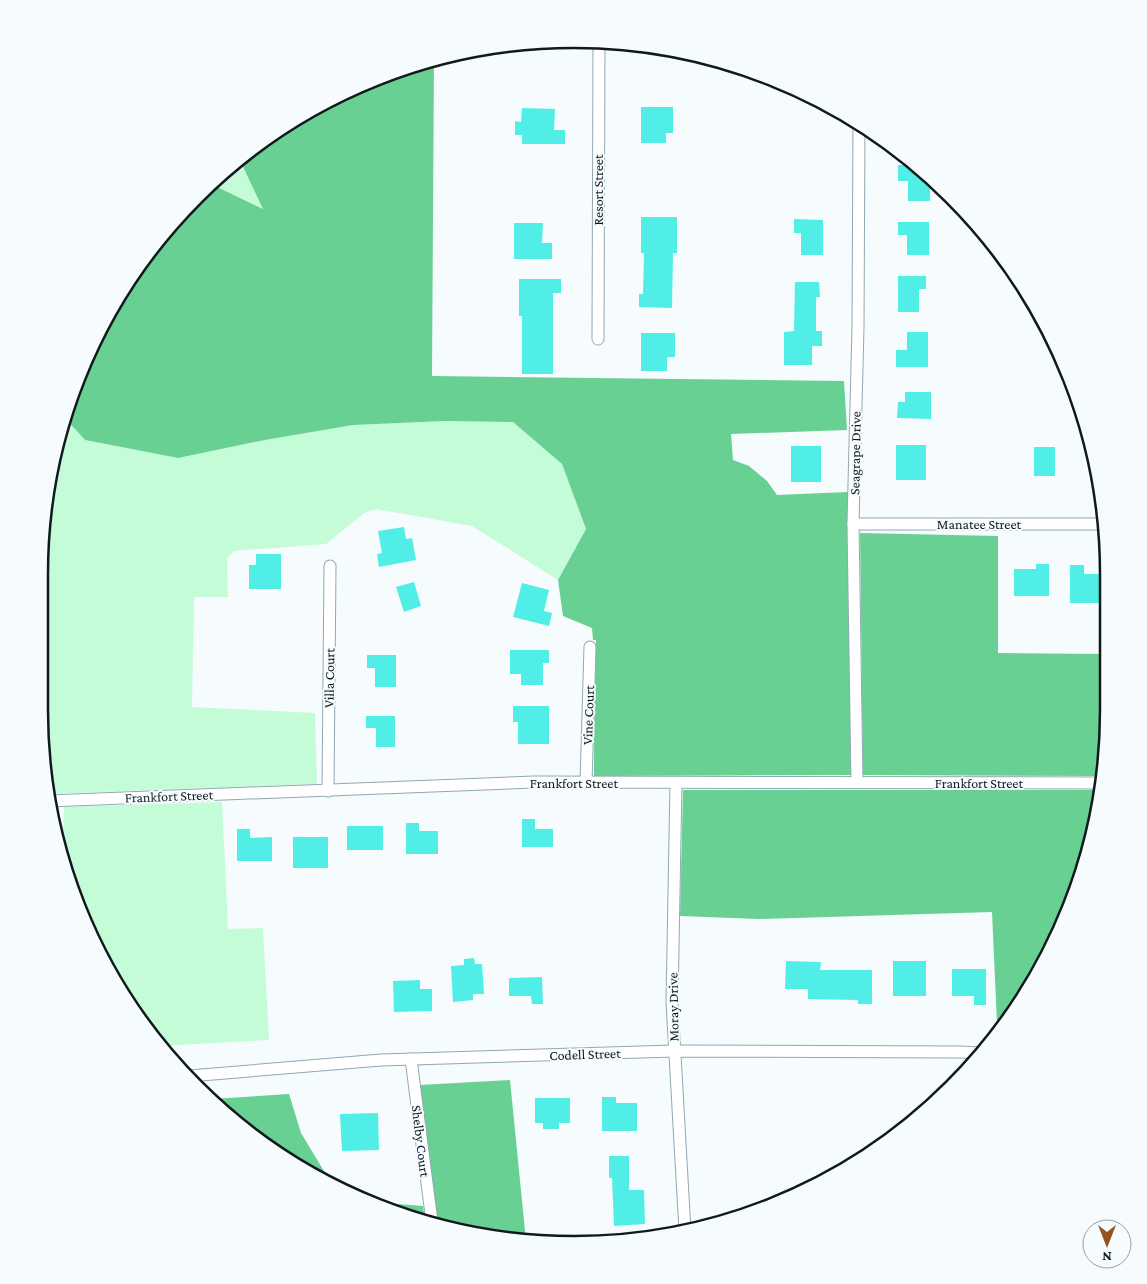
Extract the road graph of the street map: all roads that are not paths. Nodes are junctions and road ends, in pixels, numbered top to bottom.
1 (599, 49) edge
2 (859, 132) edge
3 (598, 339) dead end
4 (854, 524) junction
5 (1097, 524) edge
6 (330, 566) dead end
7 (590, 647) dead end
8 (858, 782) junction
9 (586, 783) junction
10 (676, 783) junction
11 (1094, 783) edge
12 (328, 791) junction
13 (56, 801) edge
14 (674, 1051) junction
15 (973, 1053) edge
16 (411, 1059) junction
17 (196, 1076) edge
18 (431, 1217) edge
19 (685, 1224) edge

1 - 3 street, Resort Street
2 - 4 street, Seagrape Drive
4 - 5 street, Manatee Street
4 - 8 street, Seagrape Drive
6 - 12 street, Villa Court
7 - 9 street, Vine Court
8 - 10 street, Frankfort Street
8 - 11 street, Frankfort Street
9 - 10 street, Frankfort Street
9 - 12 street, Frankfort Street
10 - 14 street, Moray Drive
12 - 13 street, Frankfort Street
14 - 15 street, Codell Street
14 - 16 street, Codell Street
14 - 19 street, Moray Drive
16 - 17 street, Codell Street
16 - 18 street, Shelby Court

